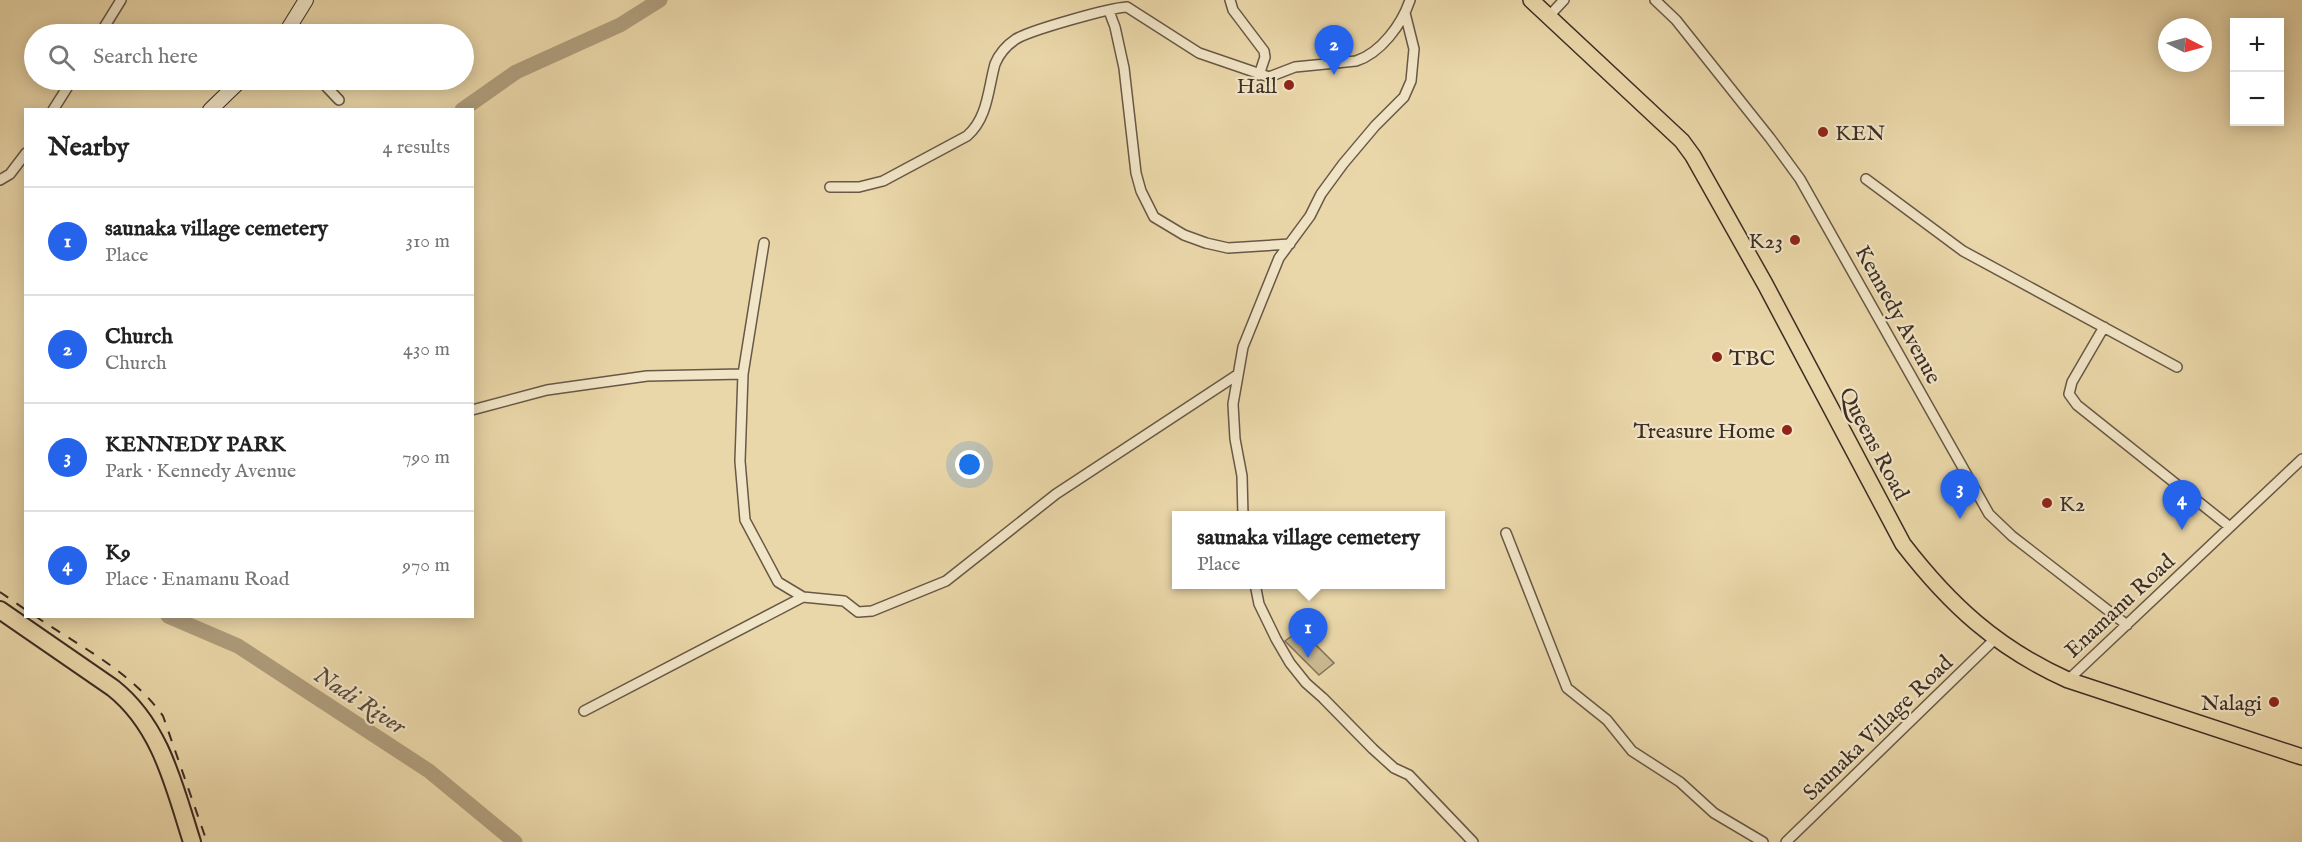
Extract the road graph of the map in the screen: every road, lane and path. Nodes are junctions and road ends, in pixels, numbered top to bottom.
1 (121, 0) edge
2 (306, 0) edge
3 (1230, 0) edge
4 (1410, 0) edge
5 (1531, 0) edge
6 (1564, 0) edge
7 (1655, 0) edge
8 (1109, 11) junction
9 (1405, 13) junction
10 (1549, 16) junction
11 (106, 24) edge
12 (291, 24) edge
13 (1259, 75) junction
14 (66, 90) edge
15 (231, 90) edge
16 (330, 90) edge
17 (339, 100) dead end
18 (55, 108) edge
19 (212, 108) edge
20 (24, 156) edge
21 (1866, 179) dead end
22 (0, 180) edge
23 (830, 186) dead end
24 (764, 243) dead end
25 (1290, 244) junction
26 (2103, 327) junction
27 (2177, 367) dead end
28 (743, 374) junction
29 (1237, 375) junction
30 (474, 409) edge
31 (2302, 459) edge
32 (1243, 511) edge
33 (2230, 527) junction
34 (1506, 533) dead end
35 (1256, 589) edge
36 (803, 597) junction
37 (0, 610) edge
38 (2127, 625) junction
39 (1995, 639) junction
40 (2068, 680) junction
41 (584, 711) dead end
42 (2302, 757) edge
43 (192, 842) edge
44 (1473, 842) edge
45 (1763, 842) edge
46 (1786, 842) edge

1 - 11 street
2 - 12 main road
3 - 13 street
4 - 9 street
5 - 10 main road, Queens Road
6 - 10 street
7 - 38 street, Kennedy Avenue
8 - 13 street
8 - 23 street
8 - 25 street
9 - 13 street
9 - 25 street
10 - 39 main road, Queens Road
14 - 18 street
15 - 19 main road
16 - 17 street
20 - 22 street
21 - 26 street
24 - 28 street
25 - 29 street
26 - 27 street
26 - 33 street
28 - 30 street
28 - 36 street
29 - 32 street
29 - 36 street
31 - 33 street, Enamanu Road
33 - 38 street, Enamanu Road
34 - 45 street
35 - 44 street
36 - 41 street
37 - 43 highway
38 - 40 street, Enamanu Road
39 - 40 main road, Queens Road
39 - 46 street, Saunaka Village Road
40 - 42 main road, Queens Road

